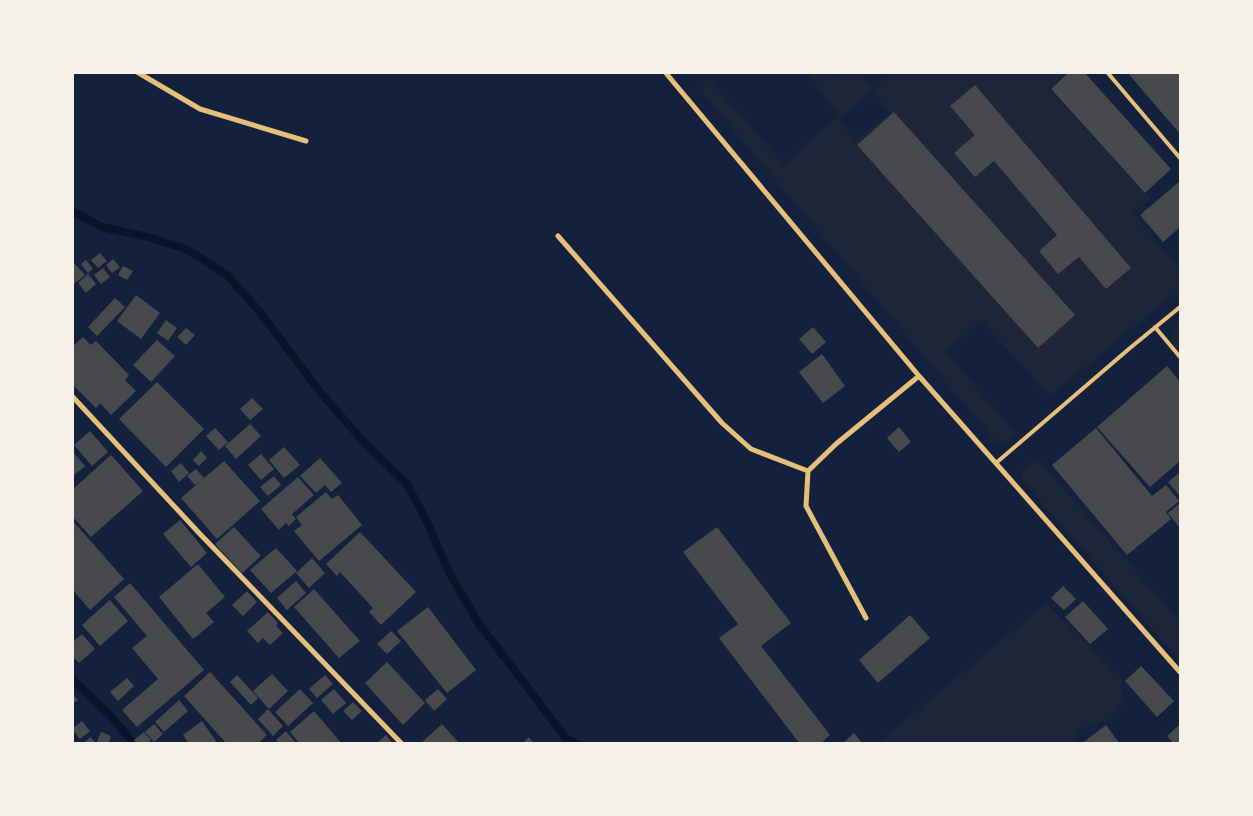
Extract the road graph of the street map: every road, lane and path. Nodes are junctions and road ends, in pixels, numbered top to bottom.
1 (137, 72) edge
2 (665, 72) edge
3 (1107, 72) edge
4 (306, 141) dead end
5 (1180, 158) edge
6 (558, 236) dead end
7 (1180, 307) edge
8 (1155, 327) junction
9 (1180, 357) edge
10 (920, 376) junction
11 (72, 396) edge
12 (996, 463) junction
13 (808, 471) junction
14 (866, 618) dead end
15 (1180, 672) edge
16 (402, 744) edge

1 - 4 street
2 - 10 street
3 - 5 lane
6 - 13 street
7 - 8 lane
8 - 9 lane
8 - 12 lane
10 - 12 street
10 - 13 street
11 - 16 street
12 - 15 street
13 - 14 street

